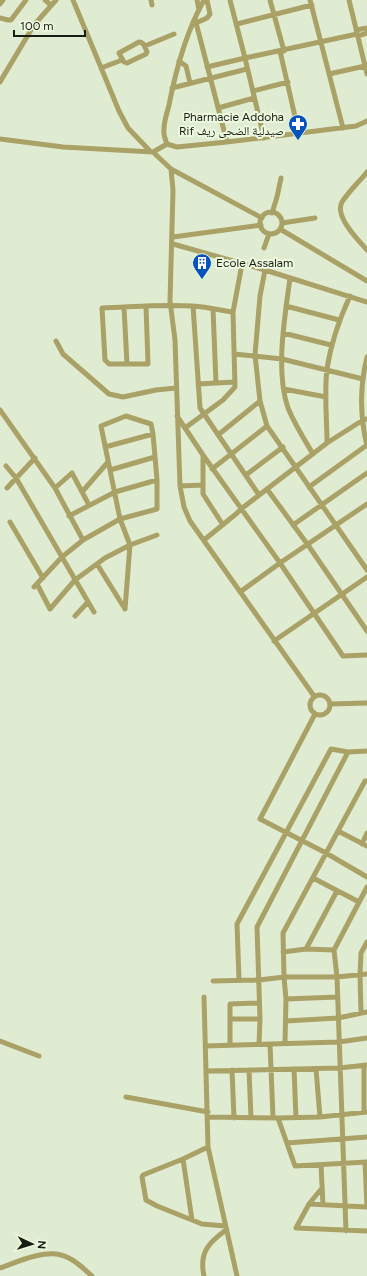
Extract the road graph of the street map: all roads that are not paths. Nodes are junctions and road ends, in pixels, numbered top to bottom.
1 (3, 0) edge
2 (26, 0) edge
3 (45, 0) edge
4 (56, 0) edge
5 (73, 0) edge
6 (197, 0) edge
7 (204, 0) edge
8 (208, 0) edge
9 (230, 0) edge
10 (270, 0) edge
11 (349, 0) edge
12 (311, 3) edge
13 (0, 4) edge
14 (51, 5) junction
15 (199, 10) junction
16 (274, 15) junction
17 (0, 18) edge
18 (195, 21) junction
19 (237, 24) junction
20 (367, 28) edge
21 (367, 33) edge
22 (174, 34) dead end
23 (357, 34) junction
24 (321, 42) junction
25 (145, 46) junction
26 (282, 51) junction
27 (245, 58) junction
28 (122, 60) junction
29 (179, 61) junction
30 (222, 64) junction
31 (365, 66) junction
32 (207, 67) junction
33 (101, 68) junction
34 (247, 68) junction
35 (225, 74) junction
36 (329, 74) junction
37 (367, 74) edge
38 (210, 78) junction
39 (0, 82) edge
40 (288, 82) junction
41 (190, 83) junction
42 (172, 88) junction
43 (253, 91) junction
44 (254, 98) junction
45 (218, 108) junction
46 (367, 121) edge
47 (343, 128) junction
48 (299, 134) junction
49 (264, 138) junction
50 (0, 139) edge
51 (227, 142) junction
52 (167, 144) junction
53 (152, 151) junction
54 (171, 169) junction
55 (367, 172) edge
56 (281, 178) dead end
57 (272, 213) junction
58 (262, 218) junction
59 (315, 218) dead end
60 (282, 222) junction
61 (261, 225) junction
62 (280, 229) junction
63 (269, 234) junction
64 (173, 237) junction
65 (173, 244) junction
66 (366, 246) edge
67 (264, 248) dead end
68 (242, 264) junction
69 (264, 270) junction
70 (290, 278) junction
71 (367, 281) edge
72 (350, 296) junction
73 (367, 302) edge
74 (146, 306) junction
75 (171, 306) junction
76 (193, 306) junction
77 (286, 306) junction
78 (124, 307) junction
79 (213, 309) junction
80 (233, 312) junction
81 (339, 320) junction
82 (283, 333) junction
83 (56, 341) dead end
84 (332, 345) junction
85 (234, 354) junction
86 (255, 356) junction
87 (367, 357) edge
88 (282, 359) junction
89 (127, 364) junction
90 (327, 370) junction
91 (363, 379) junction
92 (235, 382) junction
93 (216, 383) junction
94 (198, 384) junction
95 (176, 388) junction
96 (284, 388) junction
97 (326, 397) junction
98 (260, 401) junction
99 (0, 410) edge
100 (177, 415) junction
101 (203, 415) junction
102 (365, 419) edge
103 (267, 426) junction
104 (185, 428) junction
105 (153, 434) junction
106 (218, 435) junction
107 (328, 442) junction
108 (367, 446) edge
109 (105, 447) junction
110 (283, 448) junction
111 (230, 454) junction
112 (313, 454) junction
113 (203, 455) junction
114 (155, 457) junction
115 (35, 458) junction
116 (108, 462) junction
117 (6, 466) dead end
118 (296, 466) junction
119 (212, 469) junction
120 (110, 470) junction
121 (367, 473) edge
122 (246, 475) junction
123 (16, 478) junction
124 (157, 480) junction
125 (203, 485) junction
126 (180, 486) junction
127 (7, 488) dead end
128 (55, 488) junction
129 (309, 488) junction
130 (267, 489) junction
131 (82, 492) junction
132 (114, 492) junction
133 (259, 495) junction
134 (367, 504) edge
135 (89, 505) junction
136 (321, 505) junction
137 (241, 509) junction
138 (69, 516) junction
139 (120, 519) junction
140 (10, 522) dead end
141 (223, 525) junction
142 (293, 526) junction
143 (336, 526) junction
144 (158, 535) dead end
145 (83, 540) junction
146 (204, 540) junction
147 (308, 544) junction
148 (130, 545) junction
149 (62, 557) junction
150 (280, 563) junction
151 (97, 564) junction
152 (367, 570) edge
153 (367, 577) edge
154 (42, 578) junction
155 (75, 580) junction
156 (240, 592) junction
157 (343, 594) junction
158 (88, 602) junction
159 (94, 612) dead end
160 (314, 613) junction
161 (75, 616) dead end
162 (367, 631) edge
163 (274, 641) junction
164 (367, 655) edge
165 (314, 696) junction
166 (367, 703) edge
167 (330, 704) junction
168 (315, 714) junction
169 (367, 751) edge
170 (348, 752) junction
171 (367, 781) edge
172 (338, 831) junction
173 (286, 832) junction
174 (367, 833) edge
175 (302, 841) junction
176 (365, 845) edge
177 (326, 853) junction
178 (367, 877) edge
179 (313, 878) junction
180 (367, 887) edge
181 (337, 891) junction
182 (359, 902) junction
183 (367, 942) edge
184 (306, 949) junction
185 (334, 950) junction
186 (283, 952) junction
187 (367, 974) edge
188 (360, 975) junction
189 (284, 977) junction
190 (337, 977) junction
191 (239, 980) junction
192 (258, 980) junction
193 (213, 981) dead end
194 (204, 997) dead end
195 (337, 998) junction
196 (286, 999) junction
197 (259, 1003) junction
198 (367, 1012) edge
199 (361, 1013) junction
200 (338, 1018) junction
201 (230, 1019) junction
202 (260, 1019) junction
203 (286, 1021) junction
204 (367, 1038) edge
205 (0, 1041) edge
206 (338, 1042) junction
207 (285, 1043) junction
208 (259, 1044) junction
209 (270, 1044) junction
210 (230, 1045) junction
211 (205, 1046) junction
212 (39, 1056) dead end
213 (365, 1065) edge
214 (339, 1068) junction
215 (294, 1069) junction
216 (316, 1069) junction
217 (232, 1070) junction
218 (249, 1070) junction
219 (271, 1070) junction
220 (207, 1072) junction
221 (126, 1097) dead end
222 (365, 1112) edge
223 (208, 1115) junction
224 (342, 1115) junction
225 (320, 1117) junction
226 (234, 1118) junction
227 (251, 1118) junction
228 (276, 1118) junction
229 (296, 1118) junction
230 (367, 1137) edge
231 (343, 1139) junction
232 (287, 1143) junction
233 (208, 1147) junction
234 (183, 1158) junction
235 (366, 1162) edge
236 (345, 1164) junction
237 (321, 1165) junction
238 (322, 1188) junction
239 (310, 1204) junction
240 (323, 1205) junction
241 (346, 1206) junction
242 (367, 1207) edge
243 (192, 1220) junction
244 (226, 1228) junction
245 (346, 1231) junction
246 (367, 1231) edge
247 (0, 1268) edge
248 (92, 1276) edge
249 (204, 1276) edge
250 (237, 1276) edge

1 - 13 street
2 - 17 street
3 - 14 street
4 - 14 street
5 - 33 street
6 - 15 street
7 - 15 street
8 - 18 street
9 - 19 street
10 - 16 street
11 - 23 street
12 - 16 street
12 - 24 street
14 - 39 street
15 - 18 street
16 - 19 street
16 - 26 street
18 - 29 street
18 - 32 street
19 - 27 street
20 - 23 street
21 - 23 street
22 - 25 street
23 - 24 street
23 - 31 street
24 - 26 street
24 - 36 street
25 - 28 street
25 - 28 street
26 - 27 street
26 - 40 street
27 - 30 street
27 - 34 street
28 - 33 street
29 - 41 street
29 - 42 street
30 - 32 street
30 - 35 street
31 - 36 street
31 - 37 street
32 - 38 street
33 - 53 street
34 - 35 street
34 - 43 street
35 - 38 street
36 - 47 street
38 - 41 street
38 - 45 street
40 - 43 street
40 - 48 street
41 - 42 street
42 - 52 street
43 - 44 street
44 - 45 street
44 - 49 street
45 - 51 street
46 - 47 street
47 - 48 street
48 - 49 street
49 - 51 street
50 - 53 street
51 - 52 street
52 - 53 street
53 - 54 street
54 - 58 street
54 - 64 street
55 - 66 street
56 - 57 street
57 - 58 street
57 - 60 street
58 - 61 street
59 - 60 street
60 - 62 street
61 - 63 street
61 - 64 street
62 - 63 street
62 - 71 street
63 - 67 street
64 - 65 street
65 - 68 street
65 - 75 street
68 - 69 street
68 - 80 street
69 - 70 street
69 - 86 street
70 - 72 street
70 - 77 street
72 - 73 street
72 - 81 street
74 - 75 street
74 - 78 street
74 - 89 street
75 - 76 street
75 - 95 street
76 - 79 street
76 - 94 street
77 - 81 street
77 - 82 street
78 - 89 street
78 - 89 street
79 - 80 street
79 - 93 street
80 - 85 street
81 - 84 street
82 - 84 street
82 - 88 street
83 - 95 street
84 - 90 street
85 - 86 street
85 - 92 street
86 - 88 street
86 - 98 street
87 - 91 street
88 - 90 street
88 - 96 street
90 - 91 street
90 - 97 street
91 - 102 street
92 - 93 street
92 - 101 street
93 - 94 street
94 - 101 street
95 - 100 street
96 - 97 street
96 - 112 street
97 - 107 street
98 - 103 street
98 - 106 street
99 - 115 street
100 - 104 street
100 - 126 street
101 - 104 street
101 - 106 street
102 - 107 street
102 - 108 street
103 - 110 street
103 - 111 street
104 - 113 street
105 - 109 street
105 - 109 street
105 - 114 street
106 - 111 street
107 - 112 street
108 - 129 street
109 - 116 street
110 - 118 street
110 - 122 street
111 - 119 street
111 - 122 street
112 - 118 street
113 - 119 street
113 - 125 street
114 - 120 street
114 - 124 street
115 - 123 street
115 - 128 street
116 - 120 street
116 - 131 street
117 - 123 street
118 - 129 street
118 - 130 street
119 - 137 street
120 - 132 street
121 - 136 street
122 - 133 street
123 - 127 street
123 - 149 street
124 - 132 street
124 - 139 street
125 - 126 street
125 - 141 street
126 - 146 street
128 - 131 street
128 - 138 street
129 - 136 street
130 - 133 street
130 - 142 street
131 - 135 street
132 - 135 street
132 - 139 street
133 - 137 street
134 - 143 street
135 - 138 street
136 - 142 street
136 - 143 street
137 - 141 street
137 - 150 street
138 - 145 street
139 - 145 street
139 - 148 street
140 - 154 street
141 - 146 street
142 - 147 street
143 - 147 street
143 - 152 street
144 - 148 street
145 - 149 street
146 - 156 street
147 - 150 street
147 - 157 street
148 - 151 street
148 - 151 street
149 - 154 street
149 - 155 street
150 - 156 street
150 - 160 street
151 - 155 street
153 - 157 street
154 - 155 street
155 - 158 street
156 - 163 street
157 - 160 street
157 - 162 street
158 - 159 street
158 - 161 street
160 - 163 street
160 - 164 street
163 - 165 street
165 - 167 street
165 - 168 street
166 - 167 street
167 - 168 street
168 - 173 street
169 - 170 street
170 - 173 street
170 - 175 street
171 - 172 street
172 - 176 street
172 - 177 street
173 - 175 street
173 - 191 street
174 - 176 street
175 - 177 street
175 - 192 street
177 - 178 street
177 - 179 street
179 - 181 street
179 - 186 street
180 - 182 street
181 - 182 street
181 - 184 street
182 - 185 street
183 - 188 street
184 - 185 street
184 - 186 street
185 - 190 street
186 - 189 street
187 - 188 street
188 - 190 street
188 - 199 street
189 - 190 street
189 - 192 street
189 - 196 street
190 - 195 street
191 - 192 street
191 - 193 street
192 - 197 street
194 - 211 street
195 - 196 street
195 - 200 street
196 - 203 street
197 - 201 street
197 - 202 street
198 - 199 street
199 - 200 street
200 - 203 street
200 - 206 street
201 - 202 street
201 - 210 street
202 - 208 street
203 - 207 street
204 - 206 street
205 - 212 street
206 - 207 street
206 - 214 street
207 - 209 street
208 - 209 street
208 - 210 street
209 - 219 street
210 - 211 street
211 - 220 street
213 - 214 street
213 - 222 street
214 - 216 street
214 - 224 street
215 - 216 street
215 - 219 street
215 - 229 street
216 - 225 street
217 - 218 street
217 - 220 street
217 - 226 street
218 - 219 street
218 - 227 street
219 - 228 street
220 - 223 street
221 - 223 street
222 - 224 street
223 - 226 street
223 - 233 street
224 - 225 street
224 - 231 street
225 - 229 street
226 - 227 street
227 - 228 street
228 - 229 street
228 - 232 street
230 - 231 street
231 - 232 street
231 - 236 street
232 - 237 street
233 - 234 street
233 - 244 street
234 - 243 street
234 - 243 street
235 - 236 street
235 - 242 street
236 - 237 street
236 - 241 street
237 - 238 street
238 - 239 street
238 - 240 street
239 - 240 street
239 - 245 street
240 - 241 street
241 - 242 street
241 - 245 street
243 - 244 street
244 - 249 street
244 - 250 street
245 - 246 street
247 - 248 street

